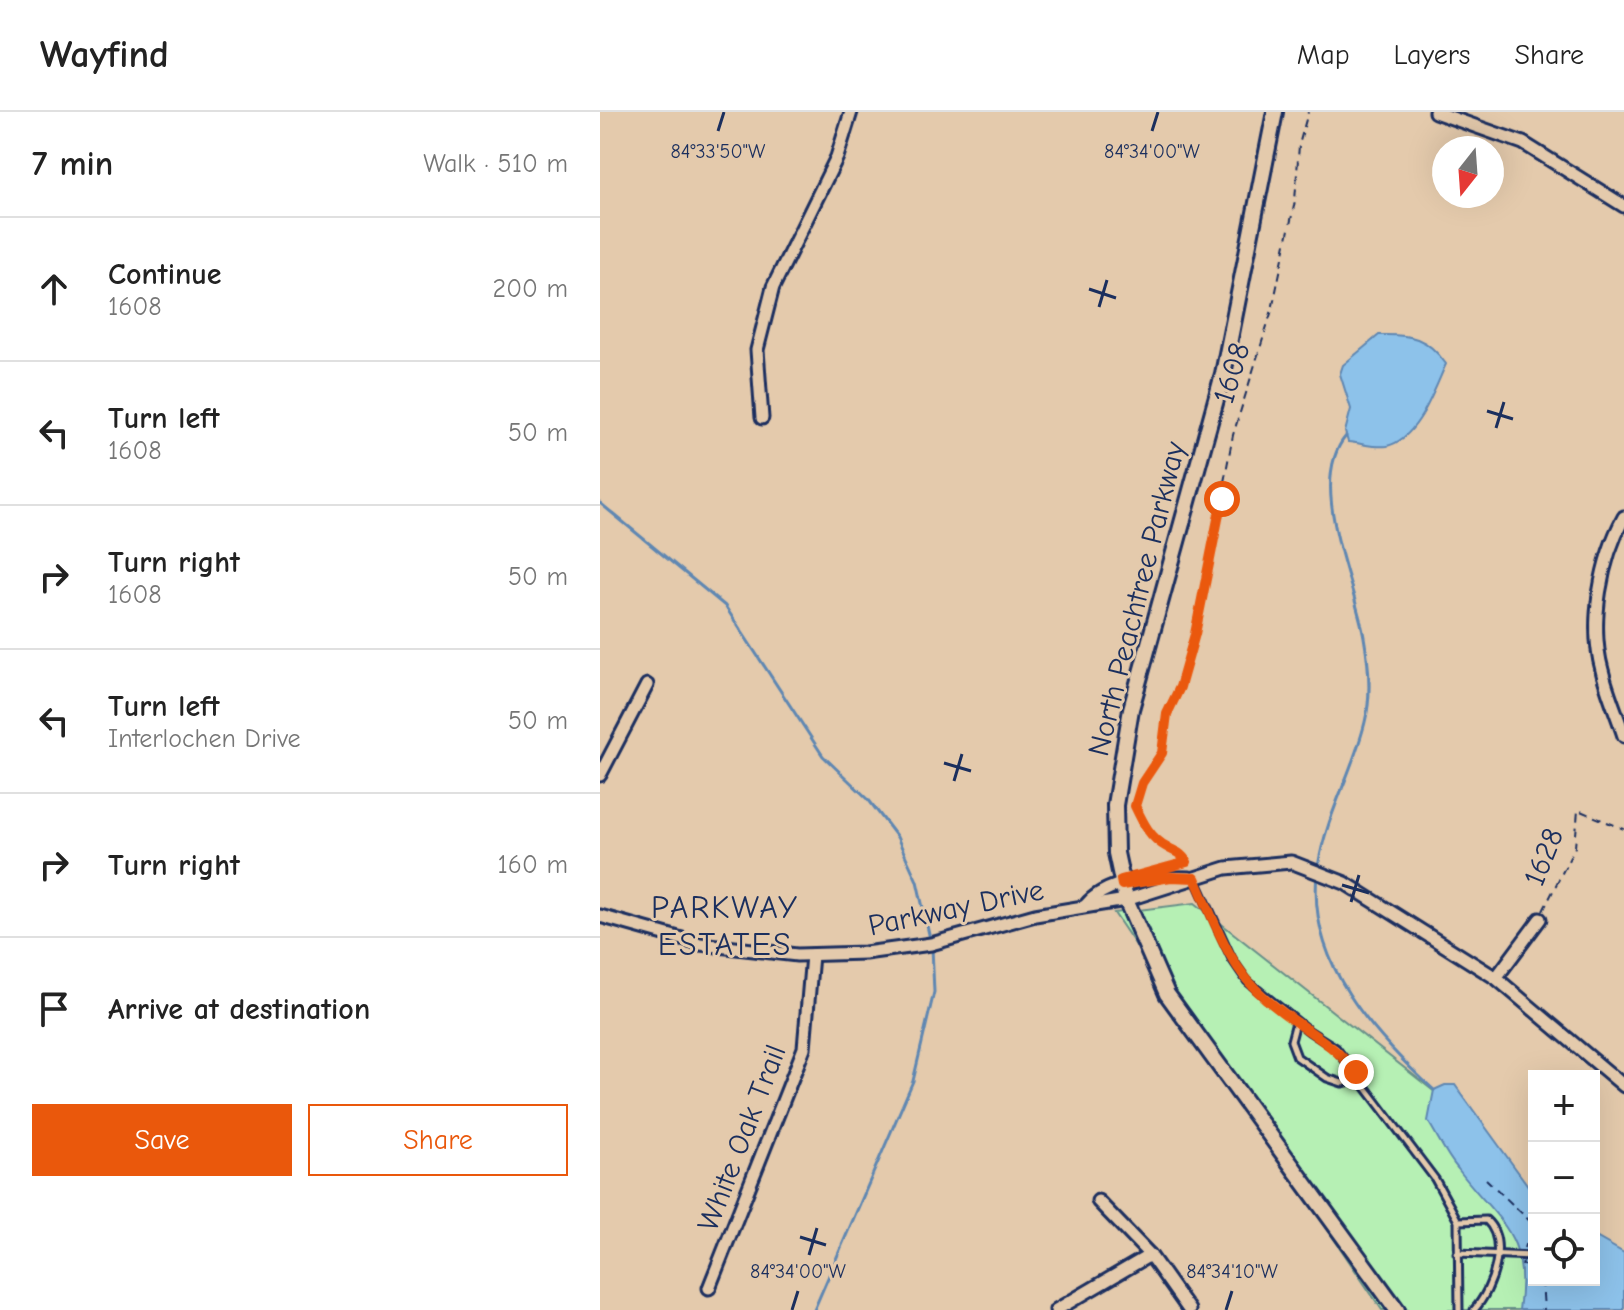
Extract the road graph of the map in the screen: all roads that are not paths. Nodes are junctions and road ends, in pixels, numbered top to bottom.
1 (851, 112) edge
2 (1275, 112) edge
3 (1435, 112) edge
4 (1624, 206) edge
5 (762, 418) dead end
6 (1624, 517) edge
7 (647, 685) dead end
8 (1624, 736) edge
9 (600, 775) edge
10 (1195, 878) junction
11 (1124, 892) junction
12 (600, 916) edge
13 (1540, 919) road end
14 (812, 955) junction
15 (1496, 978) junction
16 (1296, 1022) junction
17 (1361, 1079) junction
18 (1624, 1086) edge
19 (1098, 1201) dead end
20 (1458, 1221) junction
21 (1457, 1253) junction
22 (1495, 1254) junction
23 (1150, 1255) junction
24 (1528, 1255) edge
25 (709, 1288) dead end
26 (1056, 1310) edge
27 (1189, 1310) edge
28 (1397, 1310) edge
29 (1459, 1310) edge
30 (1474, 1310) edge

1 - 5 street
2 - 11 street, North Peachtree Parkway
3 - 4 street
6 - 8 street
7 - 9 street
10 - 11 street, Parkway Drive
10 - 15 street, Parkway Drive
10 - 16 lane
11 - 14 street, Parkway Drive
11 - 28 street, North Peachtree Parkway
12 - 14 street, Parkway Drive
13 - 15 street
14 - 25 street, White Oak Trail
15 - 18 street, Parkway Drive
16 - 17 lane
16 - 17 lane
17 - 20 lane
19 - 23 street
20 - 21 lane
20 - 22 lane
21 - 22 lane
21 - 29 lane
22 - 24 lane
22 - 30 lane
23 - 26 street
23 - 27 street

